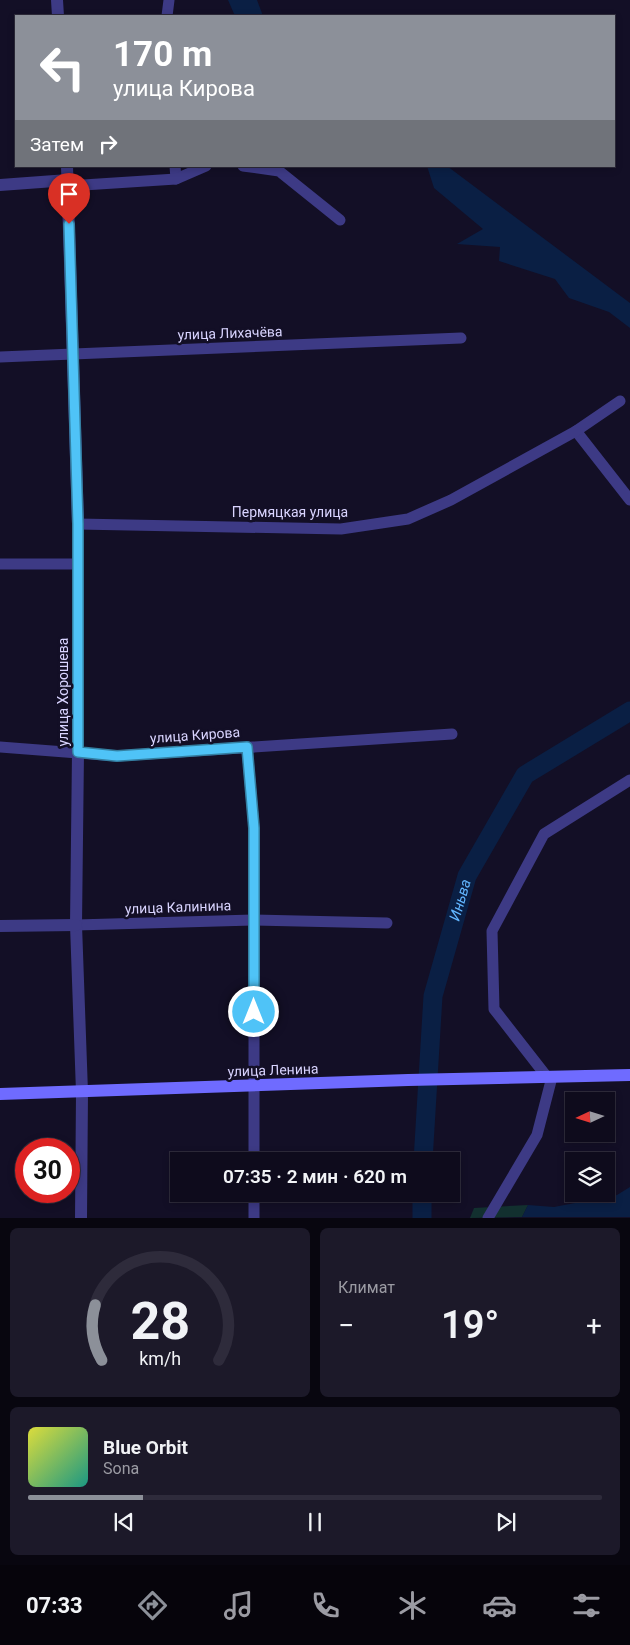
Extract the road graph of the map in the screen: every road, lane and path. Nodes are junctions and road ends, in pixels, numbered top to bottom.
1 (57, 0) edge
2 (169, 0) edge
3 (58, 15) edge
4 (167, 15) edge
5 (68, 167) edge
6 (175, 167) edge
7 (204, 167) edge
8 (250, 167) edge
9 (176, 179) junction
10 (68, 183) junction
11 (0, 185) edge
12 (340, 220) dead end
13 (461, 338) dead end
14 (72, 354) junction
15 (0, 357) edge
16 (620, 401) dead end
17 (576, 431) junction
18 (630, 500) edge
19 (78, 524) junction
20 (0, 564) edge
21 (78, 564) junction
22 (452, 734) dead end
23 (0, 747) edge
24 (247, 747) junction
25 (78, 752) junction
26 (630, 780) edge
27 (254, 920) junction
28 (387, 923) dead end
29 (0, 926) edge
30 (76, 926) junction
31 (630, 1075) edge
32 (549, 1077) junction
33 (255, 1086) junction
34 (82, 1092) junction
35 (0, 1094) edge
36 (254, 1152) edge
37 (254, 1202) edge
38 (81, 1218) edge
39 (254, 1218) edge
40 (488, 1218) edge

1 - 3 street
2 - 4 street
5 - 10 street, улица Хорошева
6 - 9 street
7 - 9 street
8 - 12 street
9 - 10 street
10 - 11 street
10 - 14 street, улица Хорошева
13 - 14 street, улица Лихачёва
14 - 15 street, улица Лихачёва
14 - 19 street, улица Хорошева
16 - 17 street, Пермяцкая улица
17 - 18 street
17 - 19 street, Пермяцкая улица
19 - 21 street, улица Хорошева
20 - 21 street
21 - 25 street, улица Хорошева
22 - 24 street, улица Кирова
23 - 25 street, улица Кирова
24 - 25 street, улица Кирова
24 - 27 street
25 - 30 street, улица Хорошева
26 - 32 street
27 - 28 street, улица Калинина
27 - 30 street, улица Калинина
27 - 33 street
29 - 30 street, улица Калинина
30 - 34 street, улица Хорошева
31 - 32 main road, улица Ленина
32 - 33 main road, улица Ленина
32 - 40 street
33 - 34 main road, улица Ленина
33 - 36 street
34 - 35 main road, улица Ленина
34 - 38 street, улица Хорошева
37 - 39 street

